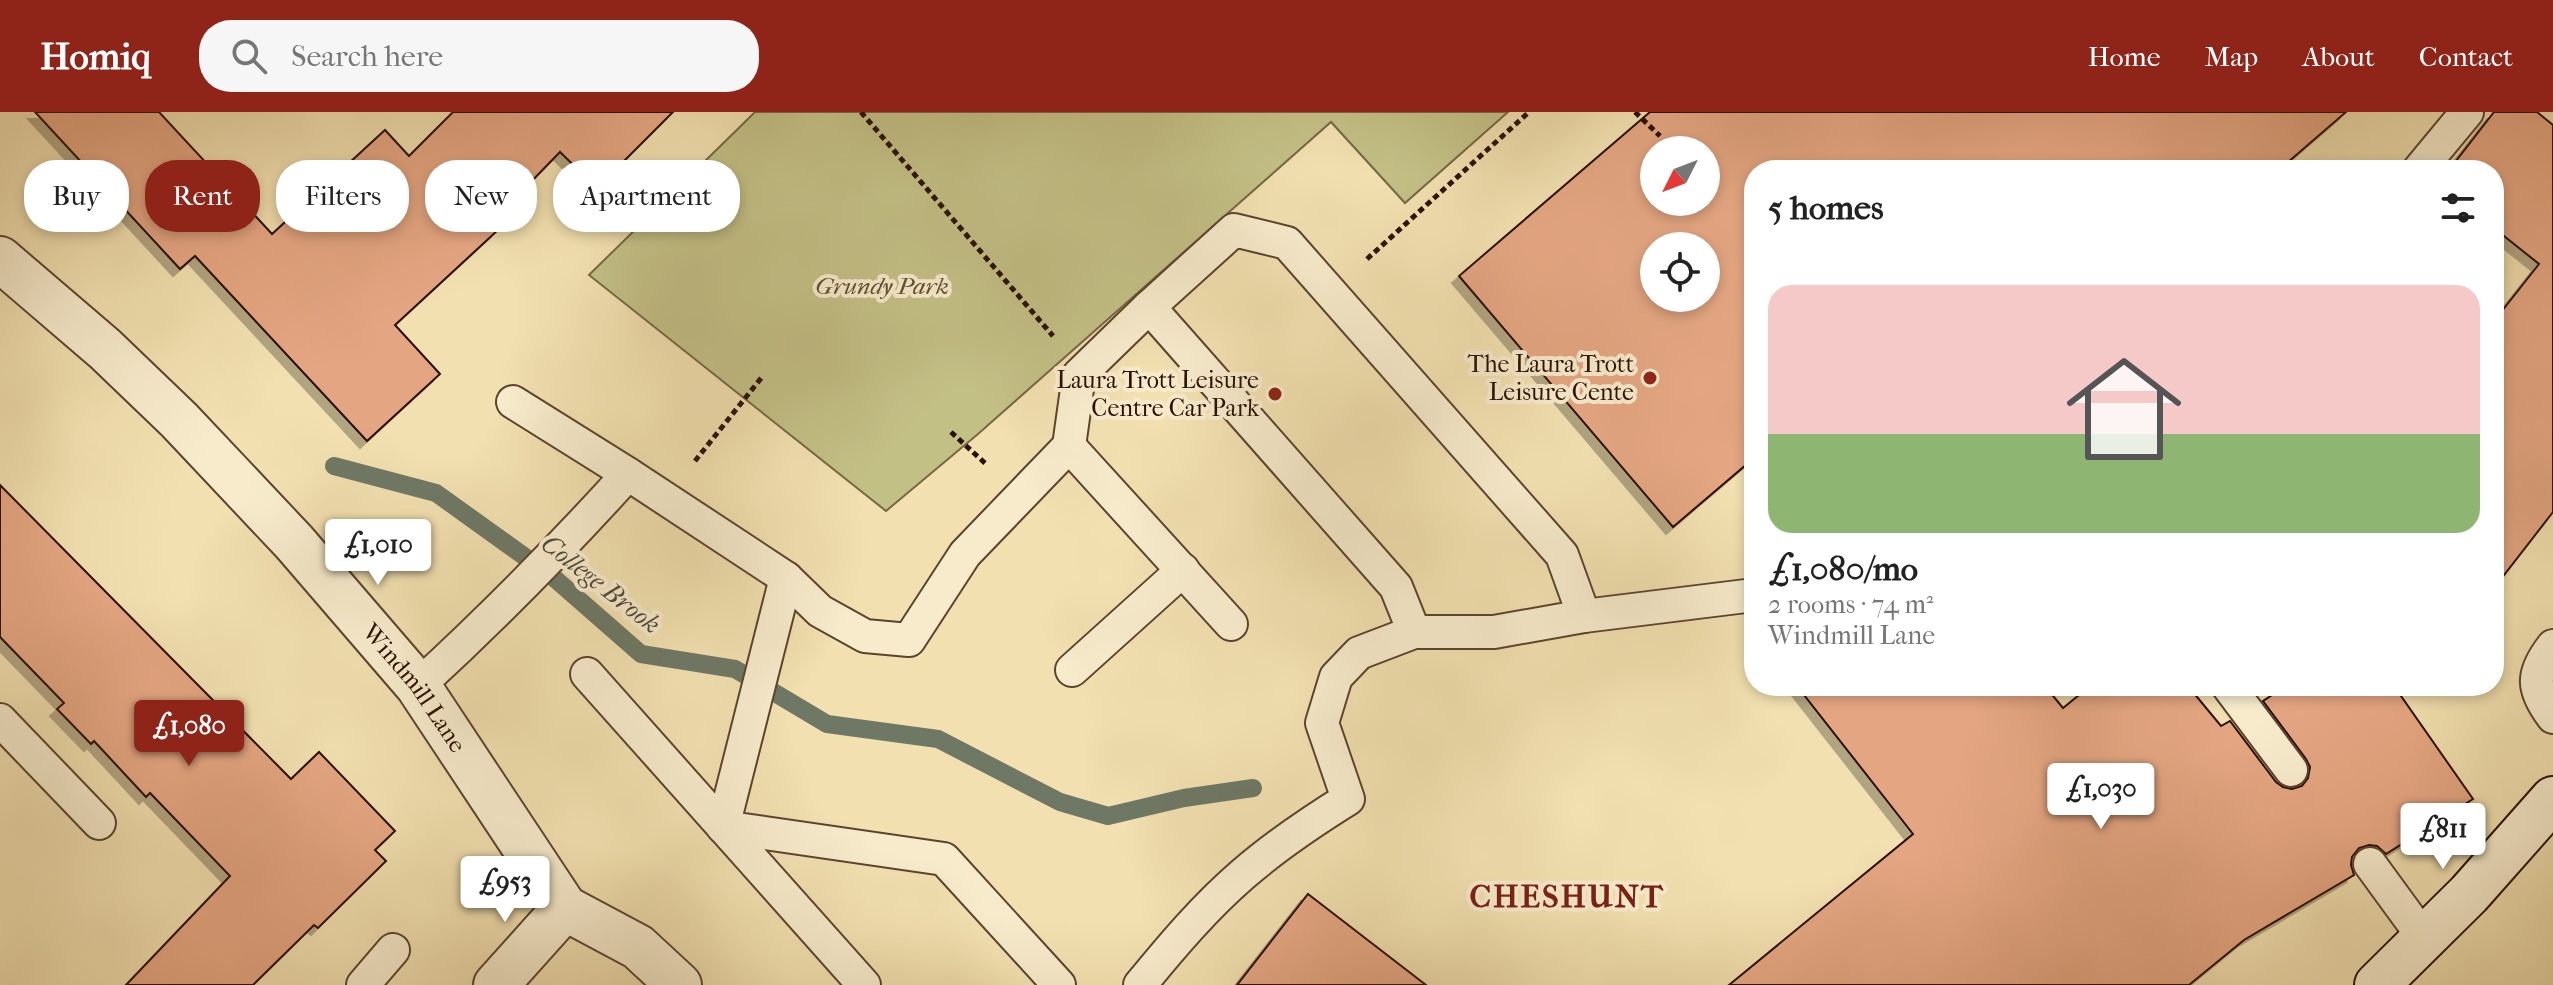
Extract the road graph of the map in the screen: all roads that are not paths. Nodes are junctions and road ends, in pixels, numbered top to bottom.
1 (2467, 112) edge
2 (2427, 160) edge
3 (0, 259) edge
4 (1149, 307) junction
5 (513, 402) dead end
6 (1069, 446) junction
7 (628, 474) junction
8 (1183, 570) junction
9 (786, 578) junction
10 (1744, 596) edge
11 (1584, 616) junction
12 (1231, 624) dead end
13 (1414, 632) junction
14 (2553, 646) edge
15 (1072, 670) dead end
16 (587, 674) dead end
17 (418, 686) junction
18 (2236, 696) edge
19 (2553, 717) edge
20 (0, 720) edge
21 (2291, 770) dead end
22 (2553, 799) edge
23 (99, 823) dead end
24 (723, 827) junction
25 (2370, 864) dead end
26 (565, 908) junction
27 (2424, 938) junction
28 (393, 950) dead end
29 (363, 985) edge
30 (496, 985) edge
31 (679, 985) edge
32 (864, 985) edge
33 (1059, 985) edge
34 (1140, 985) edge
35 (2377, 985) edge

1 - 2 lane
3 - 17 street, Windmill Lane
4 - 6 lane
4 - 11 lane
4 - 13 lane
5 - 7 lane
6 - 8 lane
6 - 9 lane
7 - 9 lane
7 - 17 lane
8 - 12 lane
8 - 15 lane
9 - 24 lane
10 - 11 lane
11 - 13 lane
13 - 34 lane
14 - 19 lane
16 - 24 lane
17 - 26 street, Windmill Lane
18 - 21 lane
20 - 23 lane
22 - 27 street
24 - 32 lane
24 - 33 lane
25 - 27 lane
26 - 30 street
26 - 31 street, Windmill Lane
27 - 35 street
28 - 29 lane

